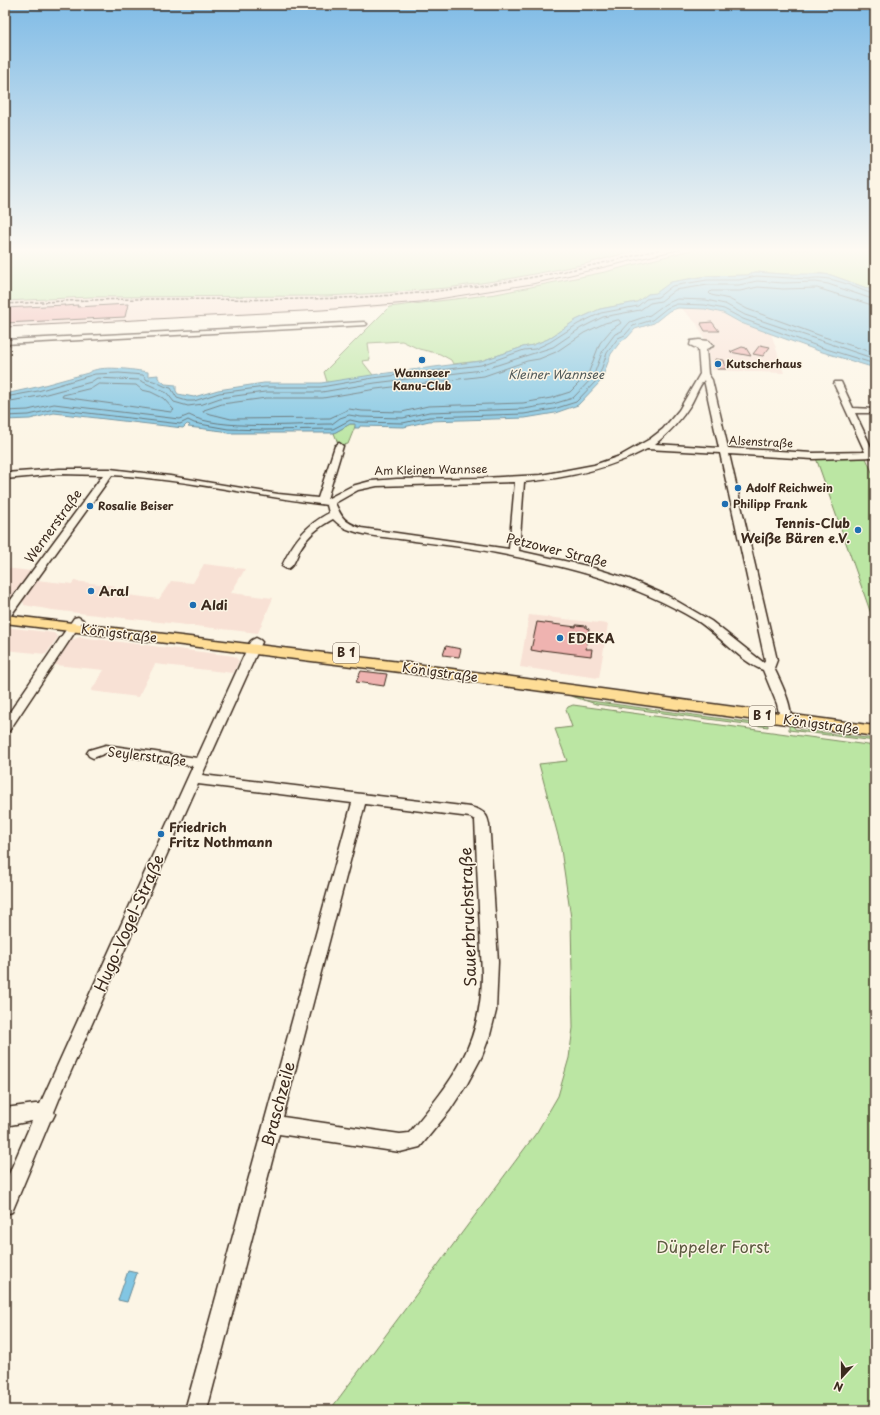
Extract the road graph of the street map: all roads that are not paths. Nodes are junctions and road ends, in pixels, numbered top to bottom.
1 (364, 324) dead end
2 (5, 342) edge
3 (702, 348) dead end
4 (704, 374) junction
5 (838, 384) dead end
6 (850, 410) junction
7 (875, 411) edge
8 (339, 446) dead end
9 (646, 446) junction
10 (725, 451) junction
11 (873, 454) edge
12 (110, 472) junction
13 (5, 476) edge
14 (520, 479) junction
15 (326, 501) junction
16 (334, 514) junction
17 (514, 553) junction
18 (287, 566) dead end
19 (6, 615) edge
20 (76, 624) junction
21 (254, 645) junction
22 (768, 668) junction
23 (785, 715) junction
24 (875, 723) edge
25 (5, 728) edge
26 (875, 731) edge
27 (93, 753) dead end
28 (201, 763) junction
29 (194, 779) junction
30 (360, 798) junction
31 (46, 1114) junction
32 (5, 1117) edge
33 (273, 1124) junction
34 (5, 1205) edge
35 (196, 1410) edge

1 - 2 street
3 - 4 street
4 - 9 street, Am Kleinen Wannsee
4 - 10 street
5 - 6 street
6 - 7 street
6 - 11 street
8 - 15 street
9 - 10 street, Alsenstraße
9 - 14 street, Am Kleinen Wannsee
10 - 11 street, Alsenstraße
10 - 22 street
12 - 13 street
12 - 15 street
12 - 19 street, Wernerstraße
14 - 15 street, Am Kleinen Wannsee
14 - 17 street
15 - 16 street
16 - 17 street, Petzower Straße
16 - 18 street
17 - 22 street, Petzower Straße
19 - 20 main road, Königstraße / B 1
20 - 21 main road, Königstraße / B 1
20 - 25 street
21 - 23 main road, Königstraße / B 1
21 - 28 street, Hugo-Vogel-Straße
22 - 23 street
23 - 24 main road, Königstraße / B 1
23 - 26 main road, Königstraße / B 1
27 - 28 street, Seylerstraße
28 - 29 street, Hugo-Vogel-Straße
29 - 30 street, Sauerbruchstraße
29 - 31 street, Hugo-Vogel-Straße
30 - 33 street, Braschzeile
30 - 33 street, Sauerbruchstraße
31 - 32 street
31 - 34 street, Hugo-Vogel-Straße
33 - 35 street, Braschzeile

